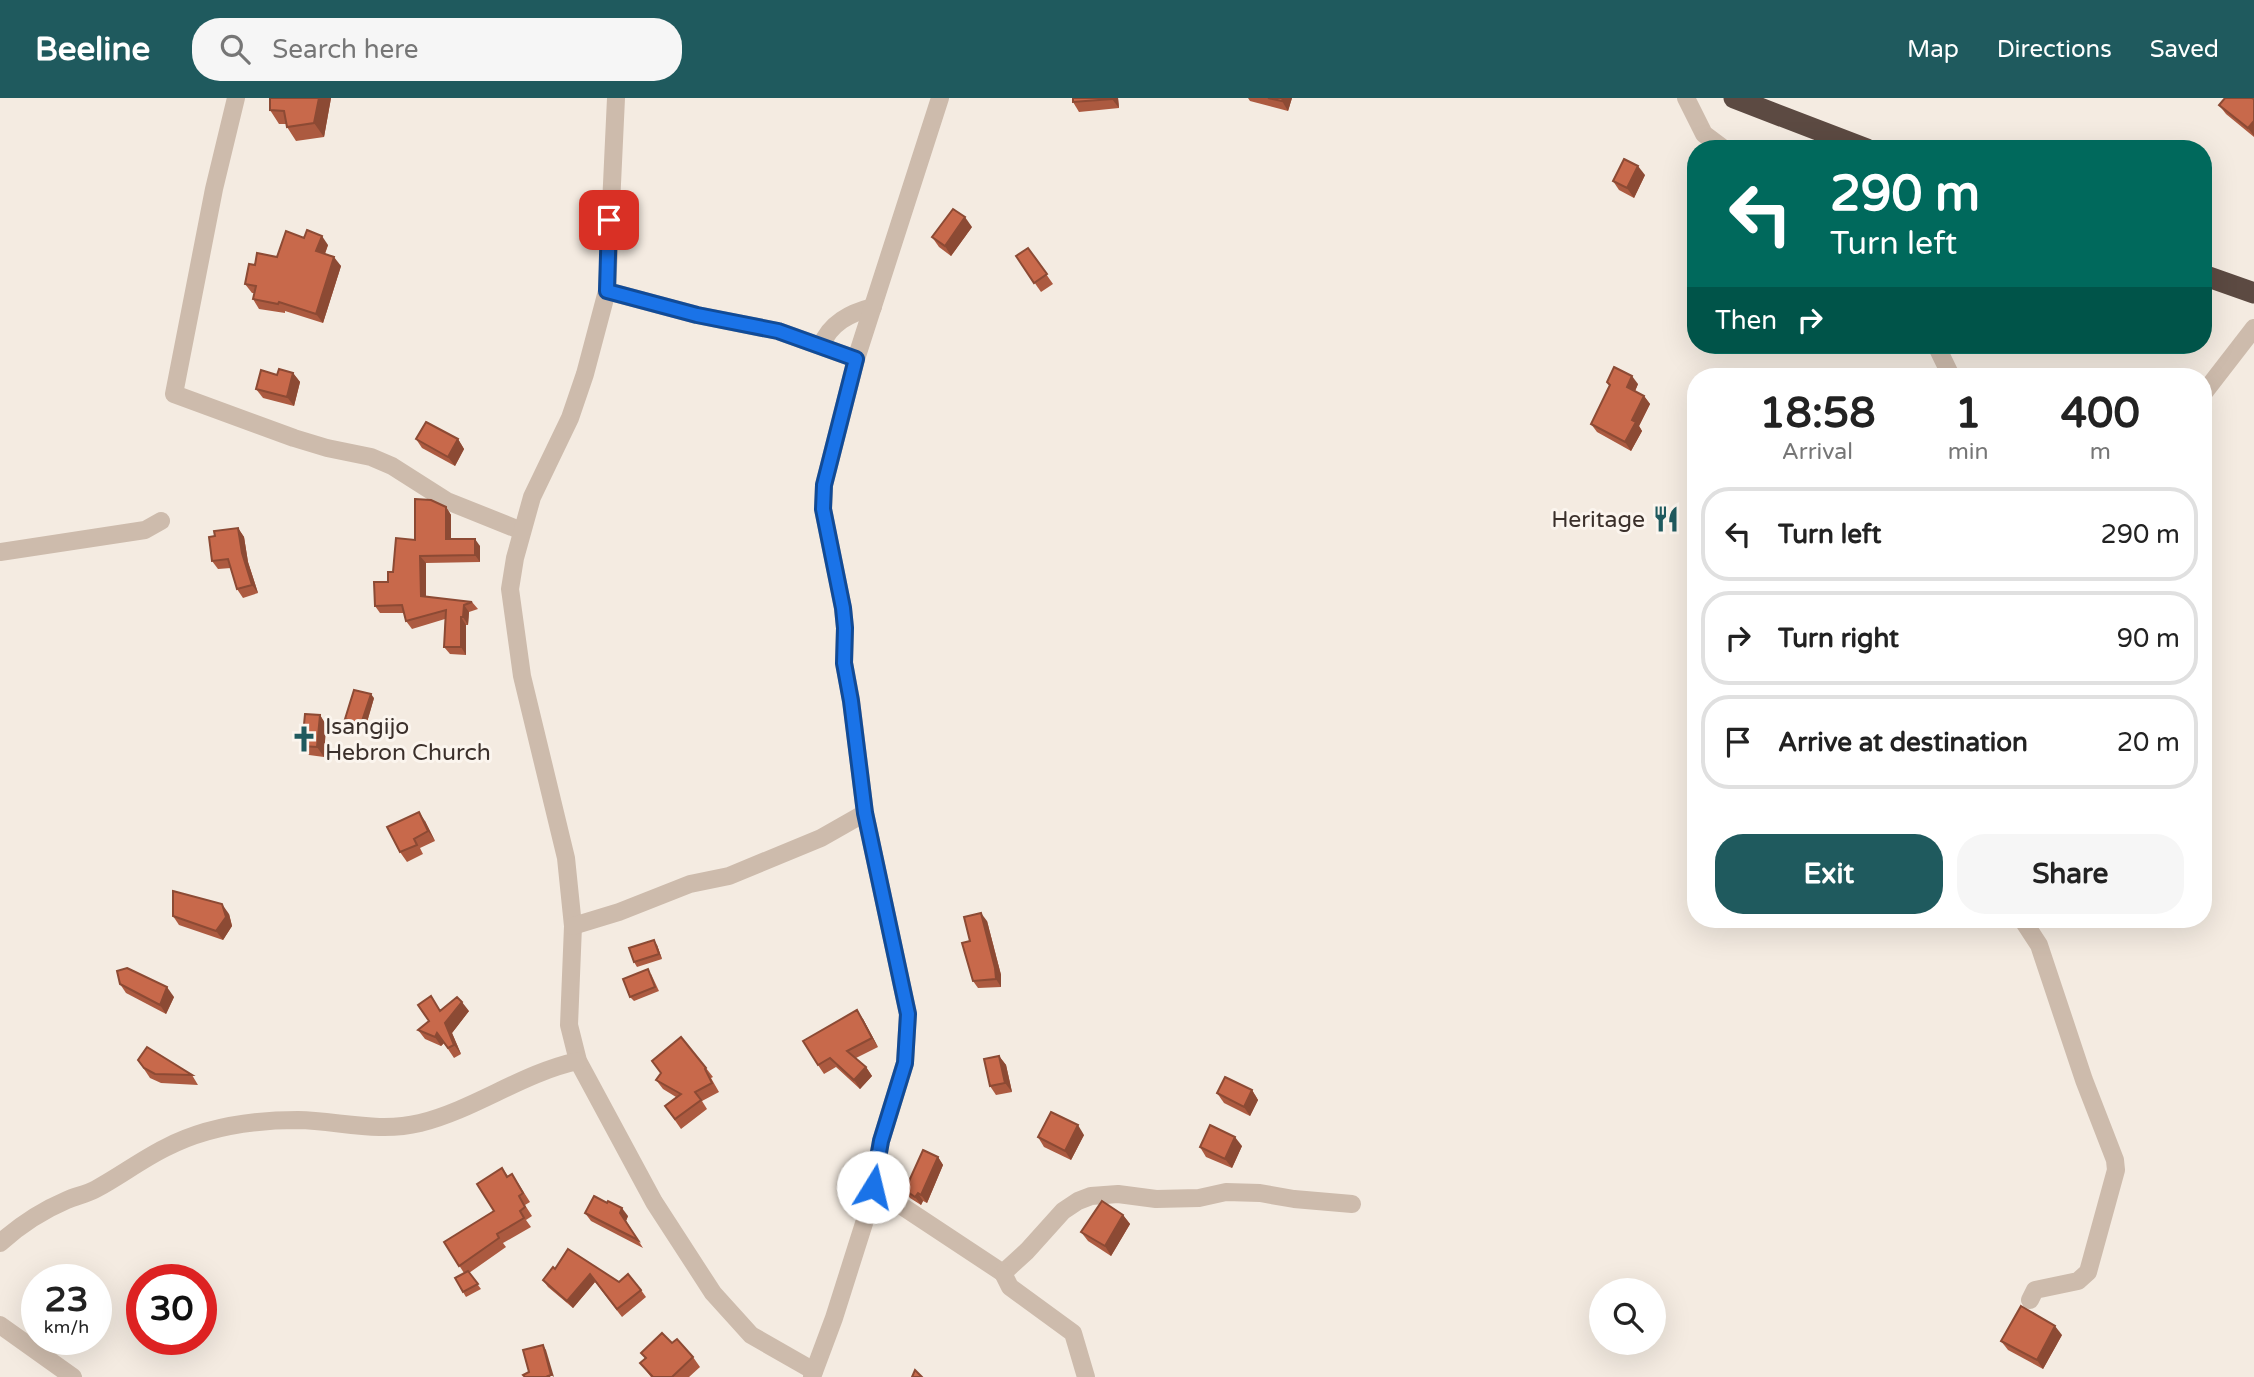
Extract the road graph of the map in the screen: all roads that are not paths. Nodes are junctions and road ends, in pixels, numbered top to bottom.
1 (236, 98) edge
2 (616, 98) edge
3 (940, 98) edge
4 (1686, 98) edge
5 (1734, 98) edge
6 (1712, 140) edge
7 (1844, 140) edge
8 (2212, 278) edge
9 (607, 291) junction
10 (2254, 293) edge
11 (873, 307) junction
12 (2254, 328) edge
13 (821, 346) junction
14 (856, 359) junction
15 (2212, 382) edge
16 (162, 521) dead end
17 (523, 531) junction
18 (0, 552) edge
19 (865, 813) junction
20 (573, 926) junction
21 (2028, 928) edge
22 (578, 1061) junction
23 (873, 1187) junction
24 (1352, 1204) dead end
25 (0, 1243) edge
26 (1003, 1273) junction
27 (2031, 1300) dead end
28 (0, 1325) edge
29 (813, 1374) edge
30 (73, 1377) edge
31 (1086, 1377) edge

1 - 17 street
2 - 9 street
3 - 11 street
4 - 6 street
5 - 7 highway
8 - 10 highway
9 - 13 street
9 - 17 street
11 - 13 street
11 - 14 street
12 - 15 street
13 - 14 street
14 - 19 street
16 - 18 street
17 - 20 street
19 - 20 street
19 - 23 street
20 - 22 street
21 - 27 street
22 - 25 street
22 - 29 street
23 - 26 street
23 - 29 street
24 - 26 street
26 - 31 street
28 - 30 street

